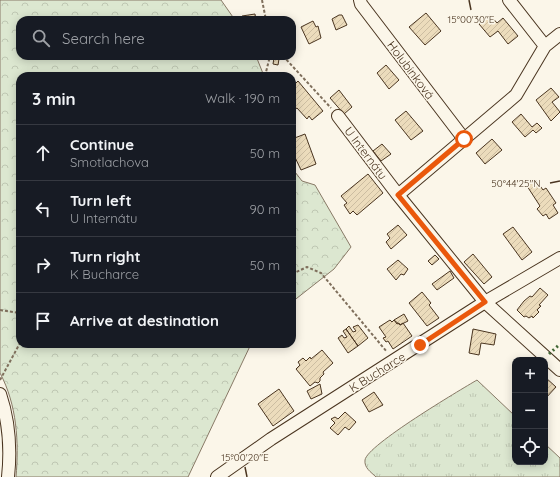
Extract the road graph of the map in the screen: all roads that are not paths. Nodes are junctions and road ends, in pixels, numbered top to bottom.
1 (360, 0) edge
2 (509, 0) edge
3 (560, 34) edge
4 (546, 46) junction
5 (338, 116) road end
6 (464, 139) junction
7 (398, 195) junction
8 (560, 258) edge
9 (485, 302) junction
10 (560, 370) edge
11 (0, 394) edge
12 (231, 472) edge
13 (8, 477) edge
14 (217, 477) edge

1 - 6 street, Holubinková
2 - 4 street
3 - 4 street
4 - 6 street
5 - 7 street, U Internátu
6 - 7 street
7 - 9 street, U Internátu
8 - 9 street, K Bucharce
9 - 10 street, U Internátu
9 - 12 street, K Bucharce
11 - 13 street
12 - 14 street, K Bucharce

